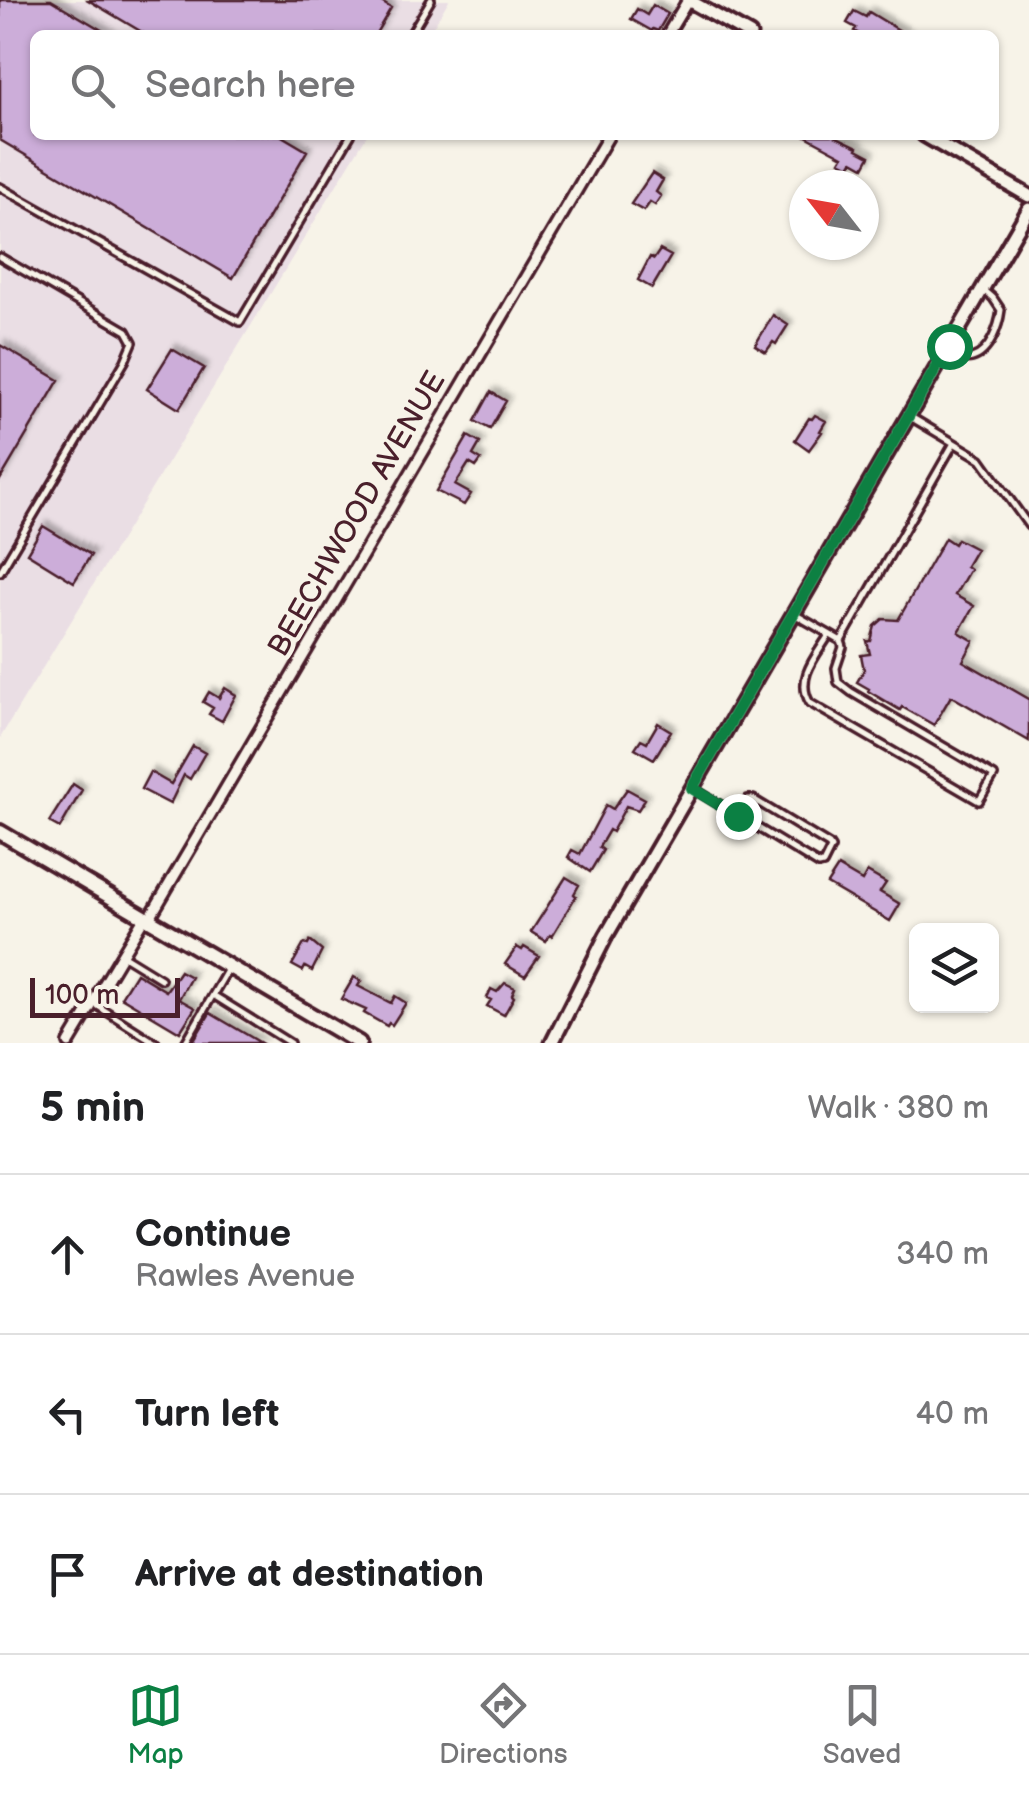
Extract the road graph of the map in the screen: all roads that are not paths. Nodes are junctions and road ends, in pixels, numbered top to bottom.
1 (430, 0) edge
2 (688, 0) edge
3 (413, 30) edge
4 (670, 30) edge
5 (741, 30) edge
6 (348, 140) edge
7 (605, 140) edge
8 (933, 140) edge
9 (0, 188) edge
10 (1029, 196) edge
11 (1029, 209) edge
12 (0, 257) edge
13 (982, 289) junction
14 (945, 353) junction
15 (909, 416) junction
16 (954, 443) junction
17 (1029, 526) edge
18 (0, 572) edge
19 (793, 613) junction
20 (829, 635) junction
21 (841, 641) junction
22 (692, 788) junction
23 (738, 816) junction
24 (0, 832) edge
25 (147, 917) junction
26 (122, 955) junction
27 (230, 967) junction
28 (161, 978) dead end
29 (213, 996) junction
30 (93, 1003) junction
31 (350, 1041) edge
32 (68, 1043) edge
33 (156, 1043) edge
34 (184, 1043) edge
35 (290, 1043) edge
36 (552, 1043) edge

1 - 3 lane
2 - 4 street
2 - 5 street
6 - 9 lane
7 - 25 street, BEECHWOOD AVENUE
8 - 10 street
11 - 13 street
12 - 18 lane
13 - 14 street
13 - 14 lane
14 - 15 street
15 - 16 lane
15 - 19 street
16 - 17 lane
16 - 21 lane
19 - 20 lane
19 - 22 street
20 - 21 lane
20 - 21 lane
22 - 23 lane
22 - 36 street
23 - 23 lane
24 - 25 main road
25 - 26 street, BEECHWOOD AVENUE
25 - 27 main road
26 - 28 lane
26 - 30 street, BEECHWOOD AVENUE
27 - 29 lane
27 - 31 main road
29 - 34 lane
29 - 35 lane
30 - 32 street, BEECHWOOD AVENUE
30 - 33 lane

